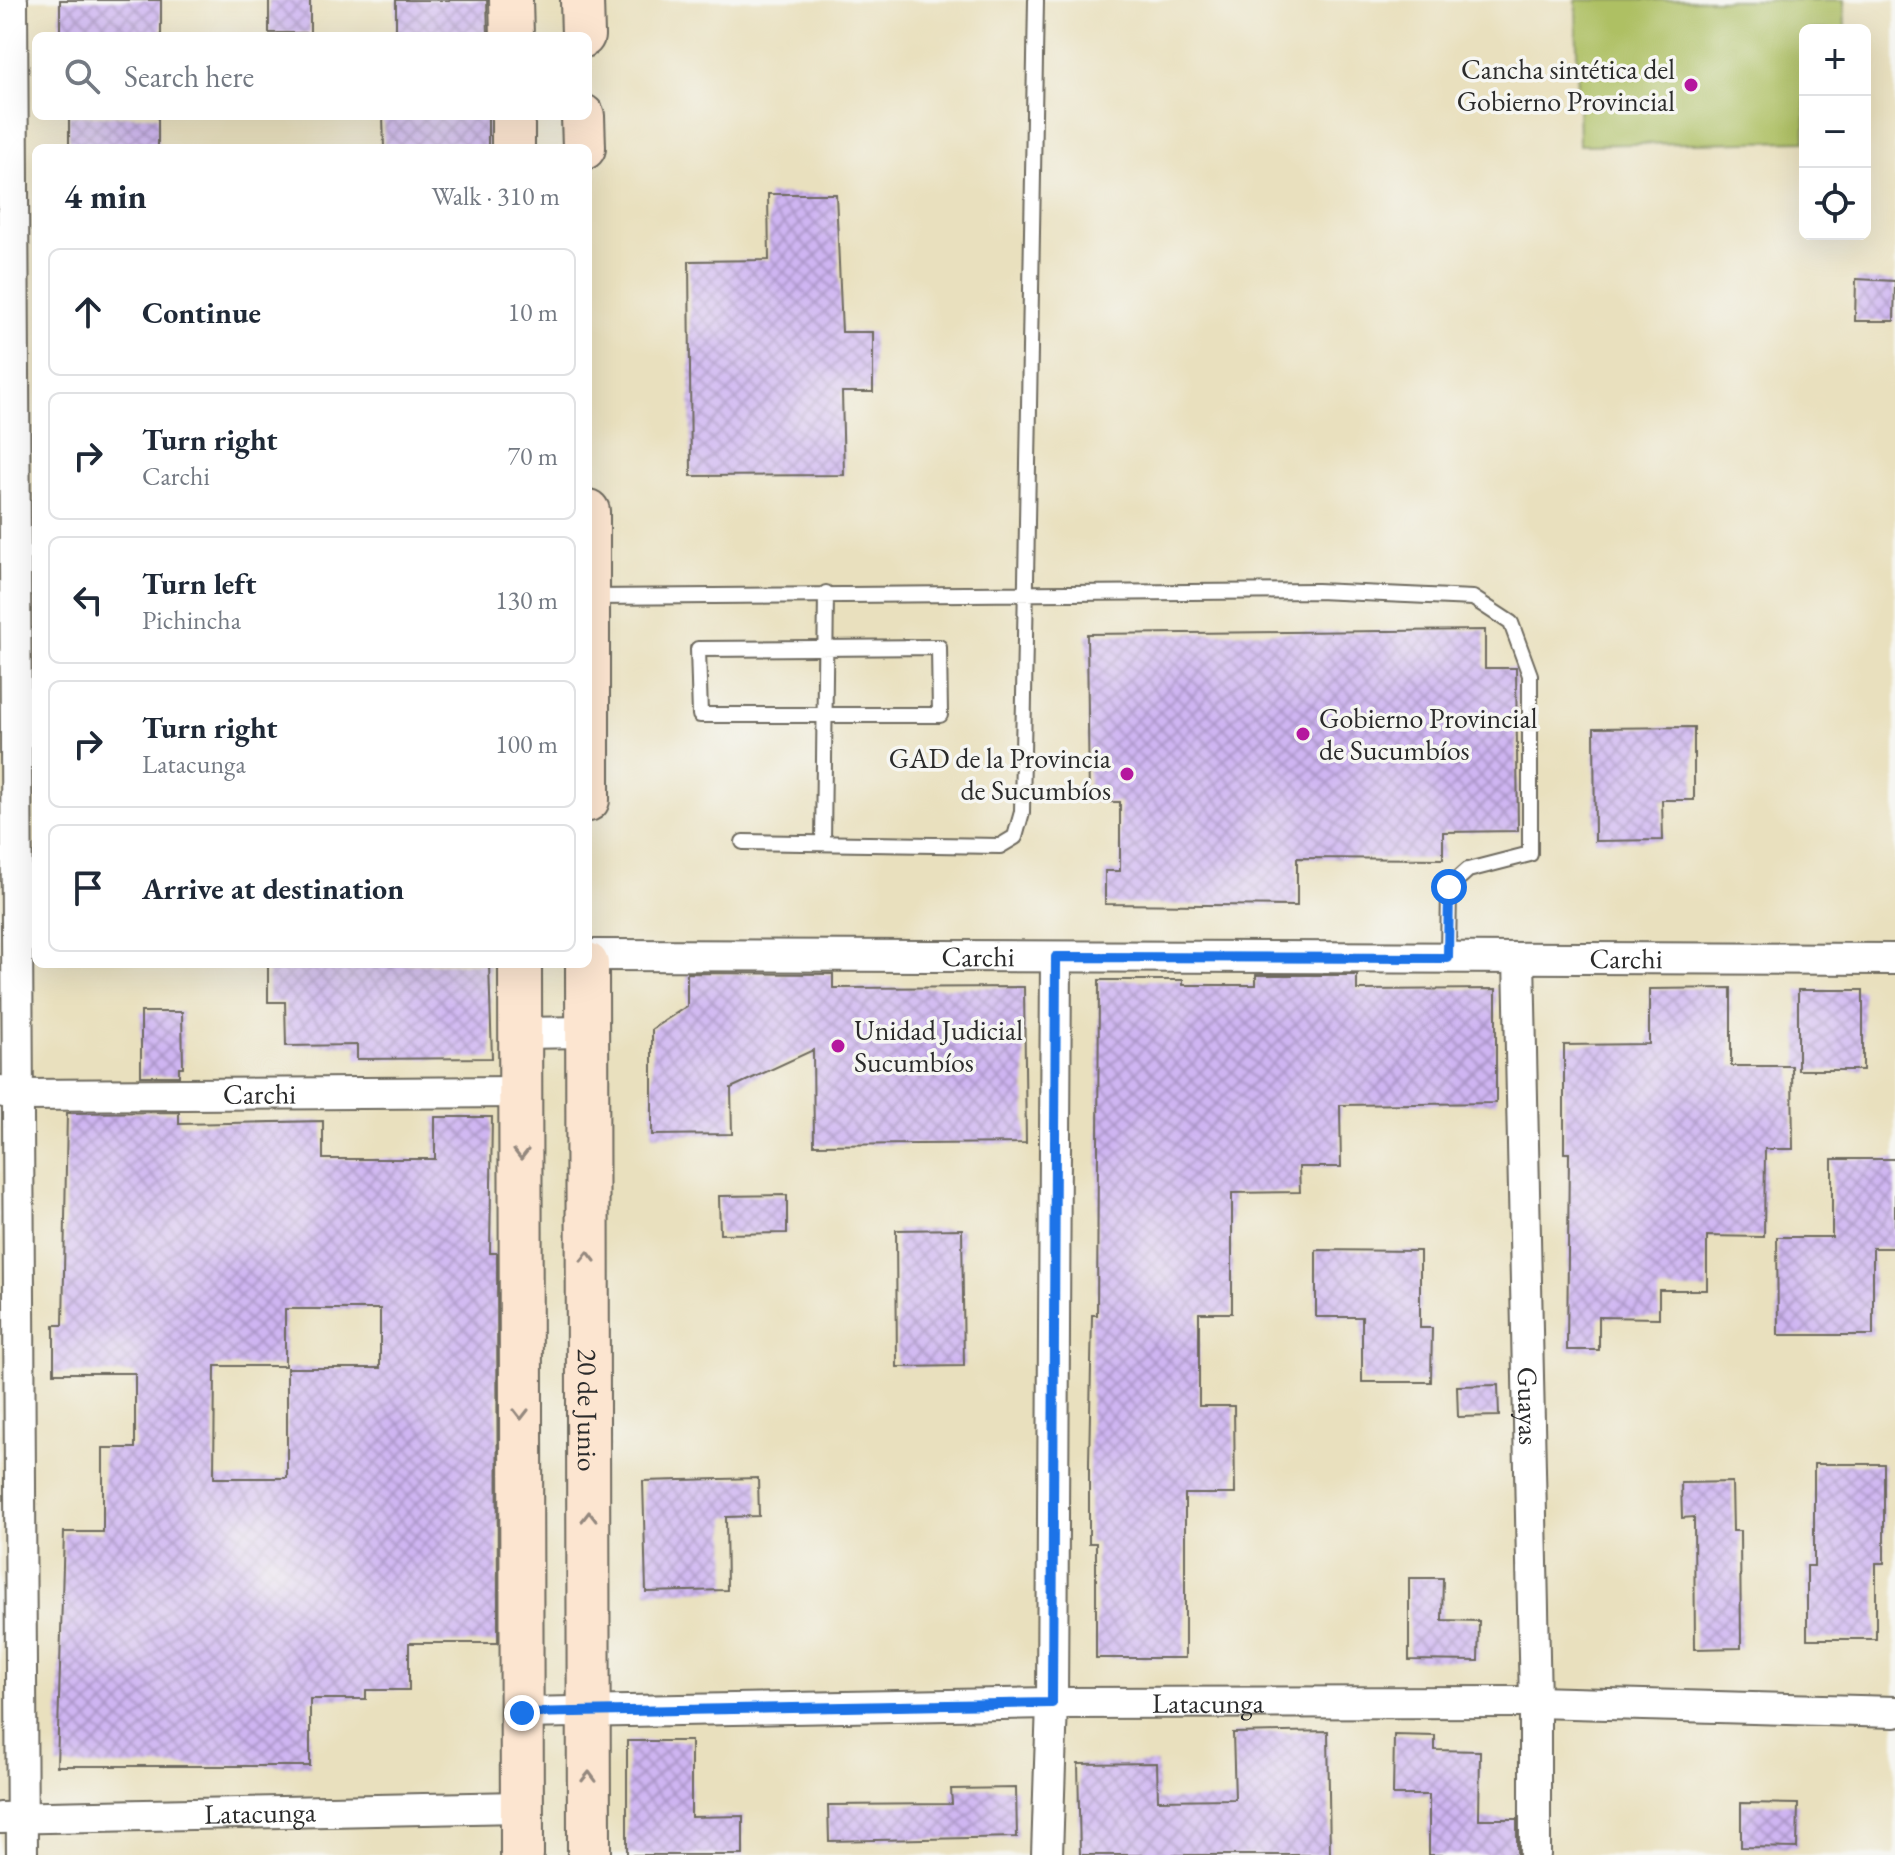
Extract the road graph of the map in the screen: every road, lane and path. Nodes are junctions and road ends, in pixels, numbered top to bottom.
1 (12, 0) edge
2 (511, 0) edge
3 (582, 0) edge
4 (1036, 0) edge
5 (512, 32) edge
6 (583, 32) edge
7 (513, 120) edge
8 (583, 120) edge
9 (6, 122) edge
10 (513, 144) edge
11 (584, 144) edge
12 (7, 191) edge
13 (26, 408) edge
14 (1027, 592) junction
15 (826, 593) junction
16 (592, 597) edge
17 (826, 647) junction
18 (825, 714) junction
19 (743, 842) dead end
20 (823, 843) junction
21 (592, 955) edge
22 (1056, 957) junction
23 (1448, 958) junction
24 (1519, 958) junction
25 (1895, 959) edge
26 (520, 968) edge
27 (587, 968) edge
28 (587, 1032) junction
29 (520, 1033) junction
30 (521, 1092) junction
31 (9, 1093) edge
32 (1535, 1702) junction
33 (1052, 1703) junction
34 (590, 1712) junction
35 (1895, 1712) edge
36 (522, 1713) junction
37 (521, 1807) junction
38 (11, 1818) edge
39 (22, 1855) edge
40 (522, 1855) edge
41 (589, 1855) edge
42 (1047, 1855) edge
43 (1535, 1855) edge

1 - 9 street
2 - 5 street
3 - 6 street
4 - 14 lane
7 - 10 street
8 - 11 street
9 - 12 street
12 - 13 street
13 - 31 street
14 - 15 lane
14 - 20 lane
14 - 23 lane
15 - 16 lane
15 - 17 lane
17 - 18 lane
17 - 18 lane
17 - 18 lane
18 - 20 lane
19 - 20 lane
21 - 22 street, Carchi
22 - 23 street, Carchi
22 - 33 street
23 - 24 street, Carchi
24 - 25 street, Carchi
24 - 32 street, Guayas
26 - 29 street
27 - 28 street, 20 de Junio
28 - 29 street
34 -> 28 street, 20 de Junio
29 - 30 street
30 - 31 street, Carchi
30 -> 36 street
31 - 38 street
32 - 33 street, Latacunga
32 - 35 street, Latacunga
32 - 43 street, Guayas
33 - 34 street, Latacunga
33 - 42 street
34 - 36 street, Latacunga
41 -> 34 street, 20 de Junio
36 - 37 street
37 - 38 street, Latacunga
37 - 40 street
38 - 39 street

